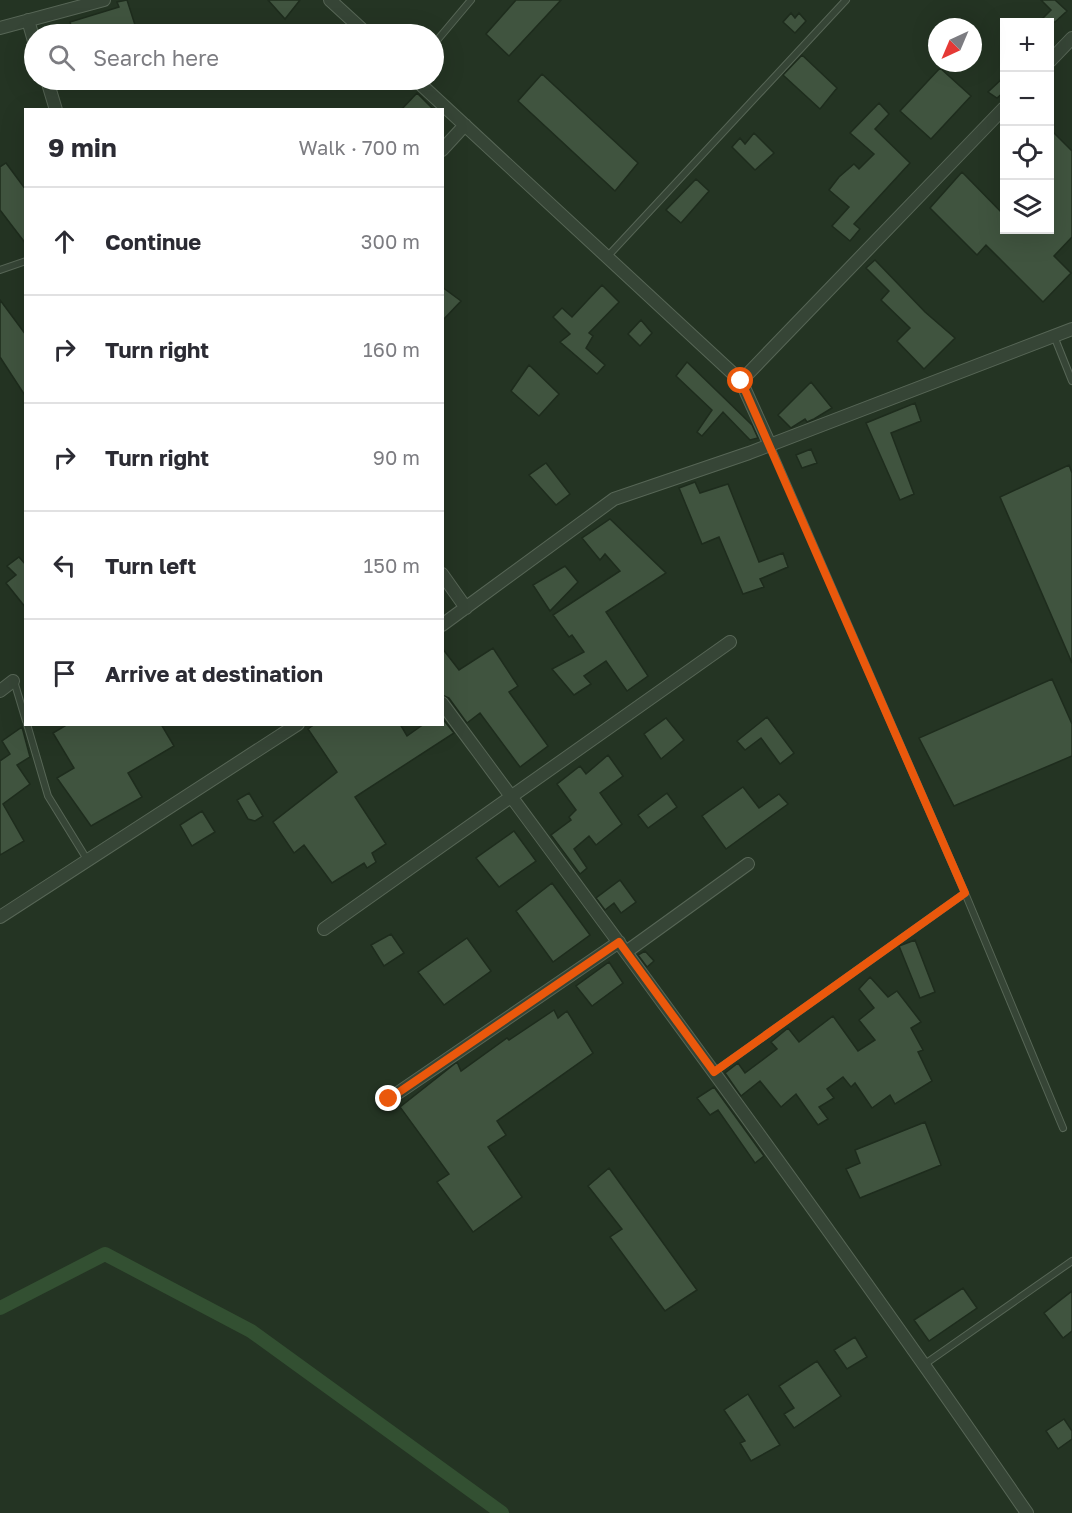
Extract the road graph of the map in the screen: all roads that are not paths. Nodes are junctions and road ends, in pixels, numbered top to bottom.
1 (104, 0) edge
2 (330, 0) edge
3 (471, 0) edge
4 (846, 0) edge
5 (28, 20) junction
6 (29, 24) edge
7 (356, 24) edge
8 (0, 28) edge
9 (444, 32) edge
10 (1072, 38) edge
11 (1054, 57) edge
12 (50, 90) edge
13 (427, 90) edge
14 (55, 108) edge
15 (1000, 113) edge
16 (465, 125) junction
17 (444, 148) edge
18 (607, 257) junction
19 (24, 262) edge
20 (0, 270) edge
21 (1072, 329) edge
22 (1054, 336) junction
23 (741, 381) junction
24 (1072, 381) edge
25 (770, 445) junction
26 (444, 577) edge
27 (466, 608) junction
28 (444, 624) edge
29 (730, 642) dead end
30 (13, 681) joint
31 (0, 692) edge
32 (444, 706) edge
33 (24, 717) edge
34 (27, 726) edge
35 (295, 726) edge
36 (512, 798) junction
37 (88, 861) junction
38 (747, 864) dead end
39 (965, 893) junction
40 (0, 917) edge
41 (324, 929) dead end
42 (622, 947) junction
43 (714, 1072) junction
44 (389, 1099) dead end
45 (1063, 1128) dead end
46 (1072, 1261) edge
47 (925, 1364) junction
48 (1027, 1513) edge

1 - 5 street
2 - 7 street
3 - 9 lane
4 - 18 lane
5 - 6 street
5 - 8 street
10 - 11 street
12 - 14 street
13 - 16 street
15 - 23 street
16 - 17 street
16 - 18 street
18 - 23 street
19 - 20 lane
21 - 22 street
22 - 24 lane
22 - 25 street
23 - 25 street
25 - 27 street
25 - 39 lane
26 - 27 street
27 - 28 street
29 - 36 street
30 - 31 street
30 - 33 lane
32 - 36 street
34 - 37 lane
35 - 37 street
36 - 41 street
36 - 42 street
37 - 40 street
38 - 42 street
39 - 43 lane
39 - 45 lane
42 - 43 street
42 - 44 street
43 - 47 street
46 - 47 lane
47 - 48 street

